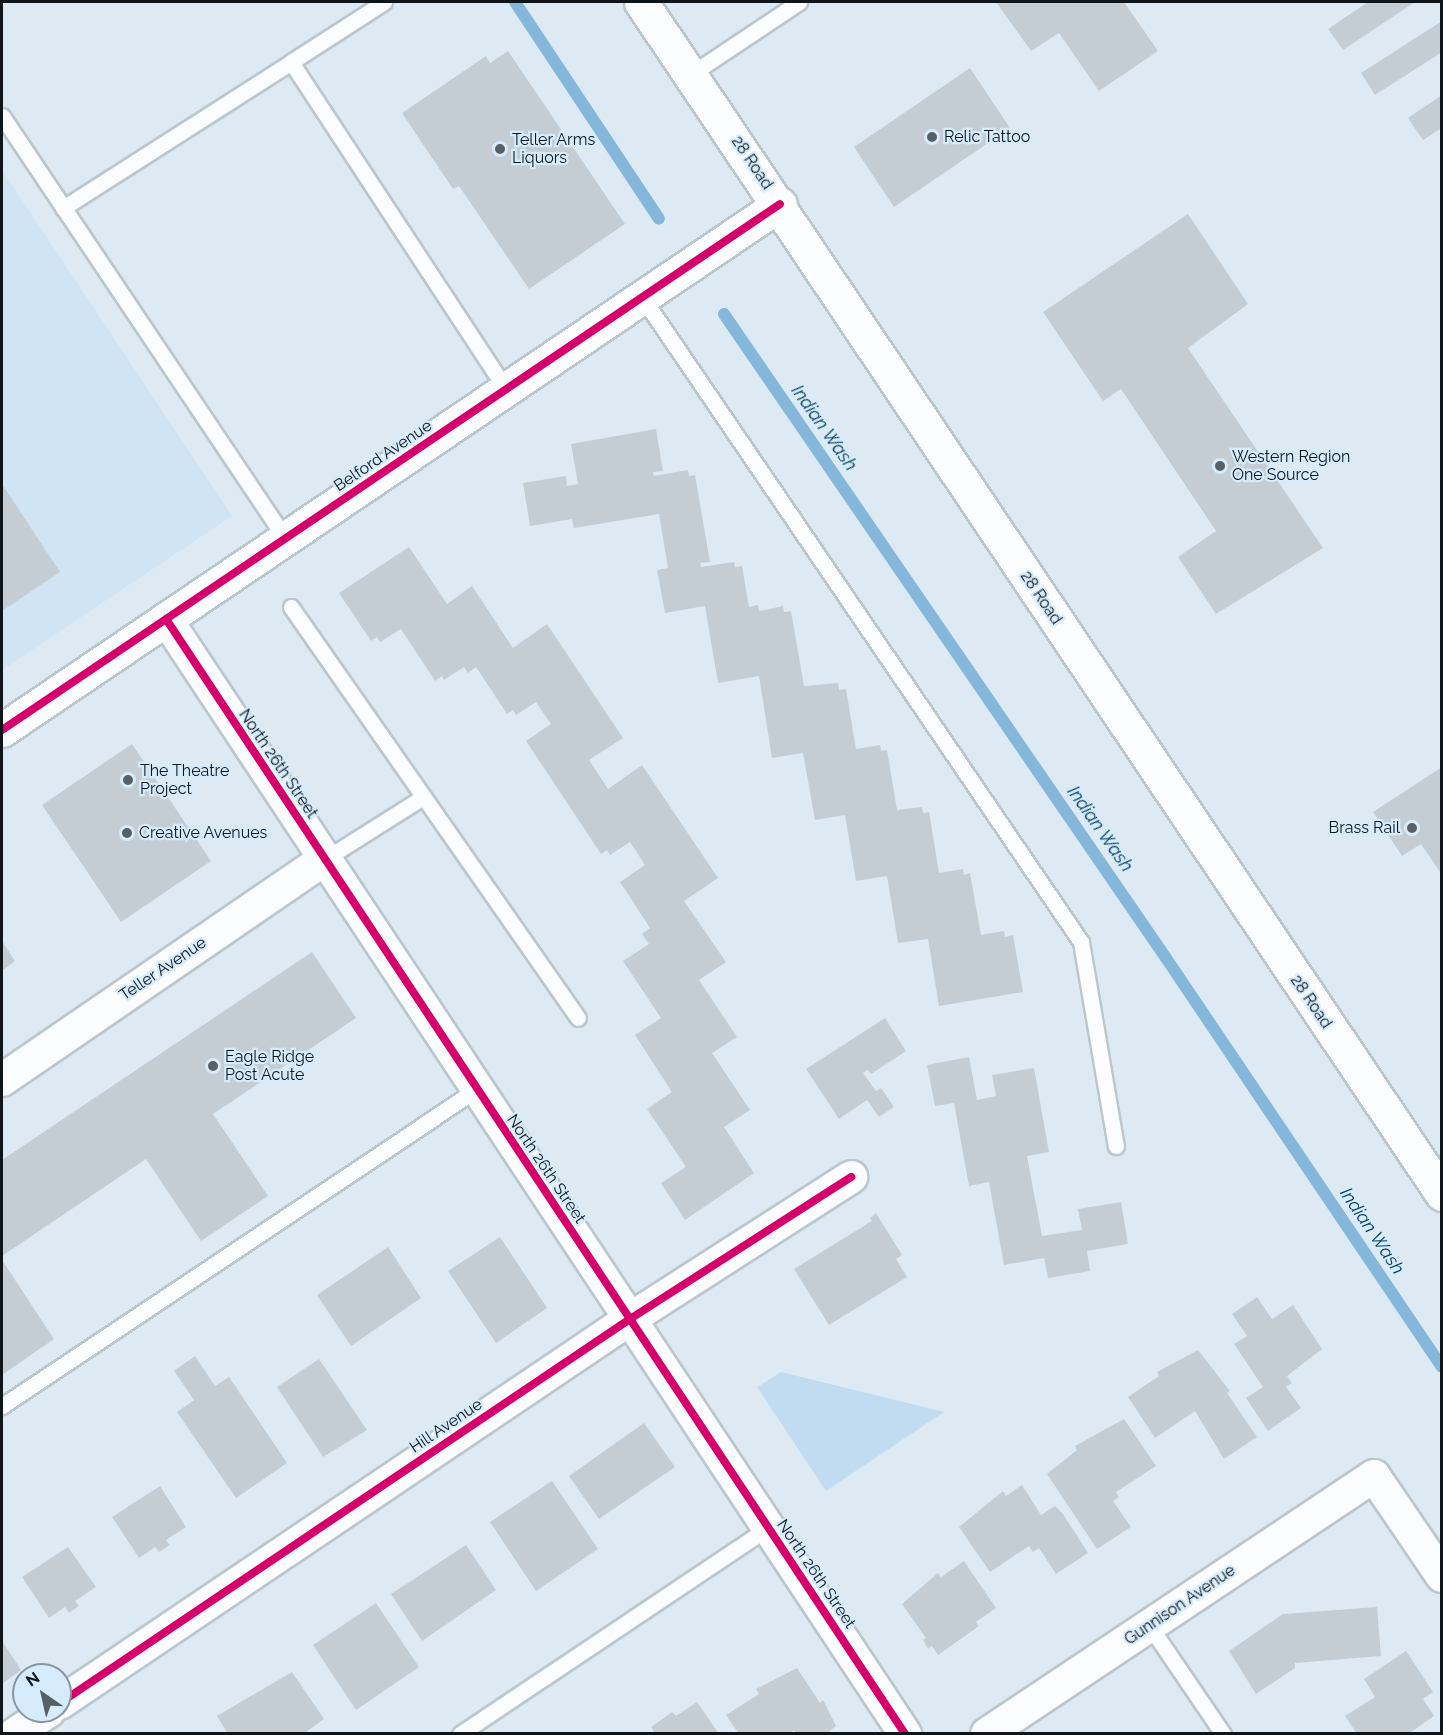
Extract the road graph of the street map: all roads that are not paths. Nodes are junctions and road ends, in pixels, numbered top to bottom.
1 (384, 2) edge
2 (641, 2) edge
3 (799, 2) edge
4 (291, 62) junction
5 (691, 74) junction
6 (2, 116) edge
7 (7, 135) edge
8 (780, 204) junction
9 (63, 208) junction
10 (642, 297) junction
11 (506, 388) junction
12 (285, 538) junction
13 (291, 607) dead end
14 (166, 619) junction
15 (2, 730) edge
16 (423, 797) junction
17 (325, 859) junction
18 (578, 1018) dead end
19 (2, 1080) edge
20 (477, 1089) junction
21 (1116, 1146) dead end
22 (851, 1177) dead end
23 (1442, 1194) edge
24 (630, 1318) junction
25 (2, 1406) edge
26 (769, 1527) junction
27 (1442, 1576) edge
28 (1149, 1625) junction
29 (72, 1695) edge
30 (31, 1723) edge
31 (15, 1734) edge
32 (460, 1734) edge
33 (905, 1734) edge
34 (987, 1734) edge
35 (1223, 1734) edge

1 - 4 lane
2 - 5 main road, 28 Road
3 - 5 lane
4 - 9 lane
4 - 11 lane
5 - 8 main road, 28 Road
6 - 7 lane
7 - 9 lane
8 - 10 main road, Belford Avenue
8 - 23 main road, 28 Road
9 - 12 lane
10 - 11 main road, Belford Avenue
10 - 21 lane
11 - 12 main road, Belford Avenue
12 - 14 main road, Belford Avenue
13 - 16 lane
14 - 15 main road, Belford Avenue
14 - 17 street, North 26th Street
16 - 17 lane
16 - 18 lane
17 - 19 street, Teller Avenue
17 - 20 street, North 26th Street
20 - 24 street, North 26th Street
20 - 25 lane
22 - 24 street, Hill Avenue
24 - 26 street, North 26th Street
24 - 29 street, Hill Avenue
26 - 32 lane
26 - 33 street, North 26th Street
27 - 28 street, Gunnison Avenue
28 - 34 street, Gunnison Avenue
28 - 35 lane
30 - 31 street

